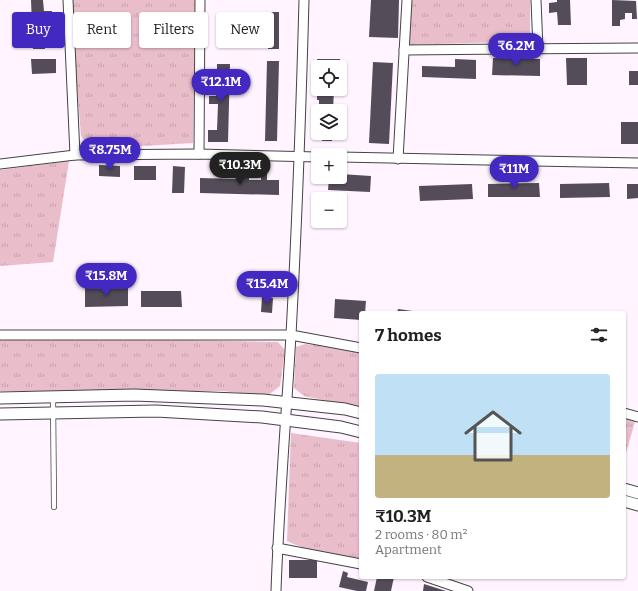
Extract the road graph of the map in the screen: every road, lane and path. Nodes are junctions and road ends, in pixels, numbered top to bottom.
1 (68, 0) edge
2 (200, 0) edge
3 (304, 0) edge
4 (407, 0) edge
5 (536, 0) edge
6 (638, 48) edge
7 (538, 49) junction
8 (404, 50) junction
9 (199, 154) junction
10 (75, 155) junction
11 (299, 156) junction
12 (311, 157) edge
13 (347, 157) edge
14 (398, 159) junction
15 (638, 163) edge
16 (0, 164) edge
17 (0, 335) edge
18 (291, 335) junction
19 (359, 348) edge
20 (53, 397) junction
21 (0, 398) edge
22 (286, 402) junction
23 (359, 412) edge
24 (53, 413) junction
25 (0, 414) edge
26 (626, 414) edge
27 (638, 417) edge
28 (284, 420) junction
29 (359, 432) edge
30 (626, 490) edge
31 (638, 493) edge
32 (626, 502) edge
33 (638, 505) edge
34 (54, 507) dead end
35 (277, 548) junction
36 (359, 564) edge
37 (433, 579) edge
38 (276, 591) edge
39 (467, 591) edge

1 - 10 street
2 - 9 street
3 - 11 street
4 - 8 street
5 - 7 street
6 - 7 street
7 - 8 street
8 - 14 street
9 - 10 street
9 - 11 street
10 - 16 street
11 - 12 street
11 - 18 street
13 - 14 street
14 - 15 street
17 - 18 street
18 - 19 street
18 - 22 street
20 - 21 street
20 - 22 street
20 - 24 lane
22 - 23 street
22 - 28 street
24 - 25 street
24 - 28 street
24 - 34 lane
26 - 27 street
28 - 29 street
28 - 35 street
30 - 31 street
32 - 33 street
35 - 36 street
35 - 38 street
37 - 39 street

